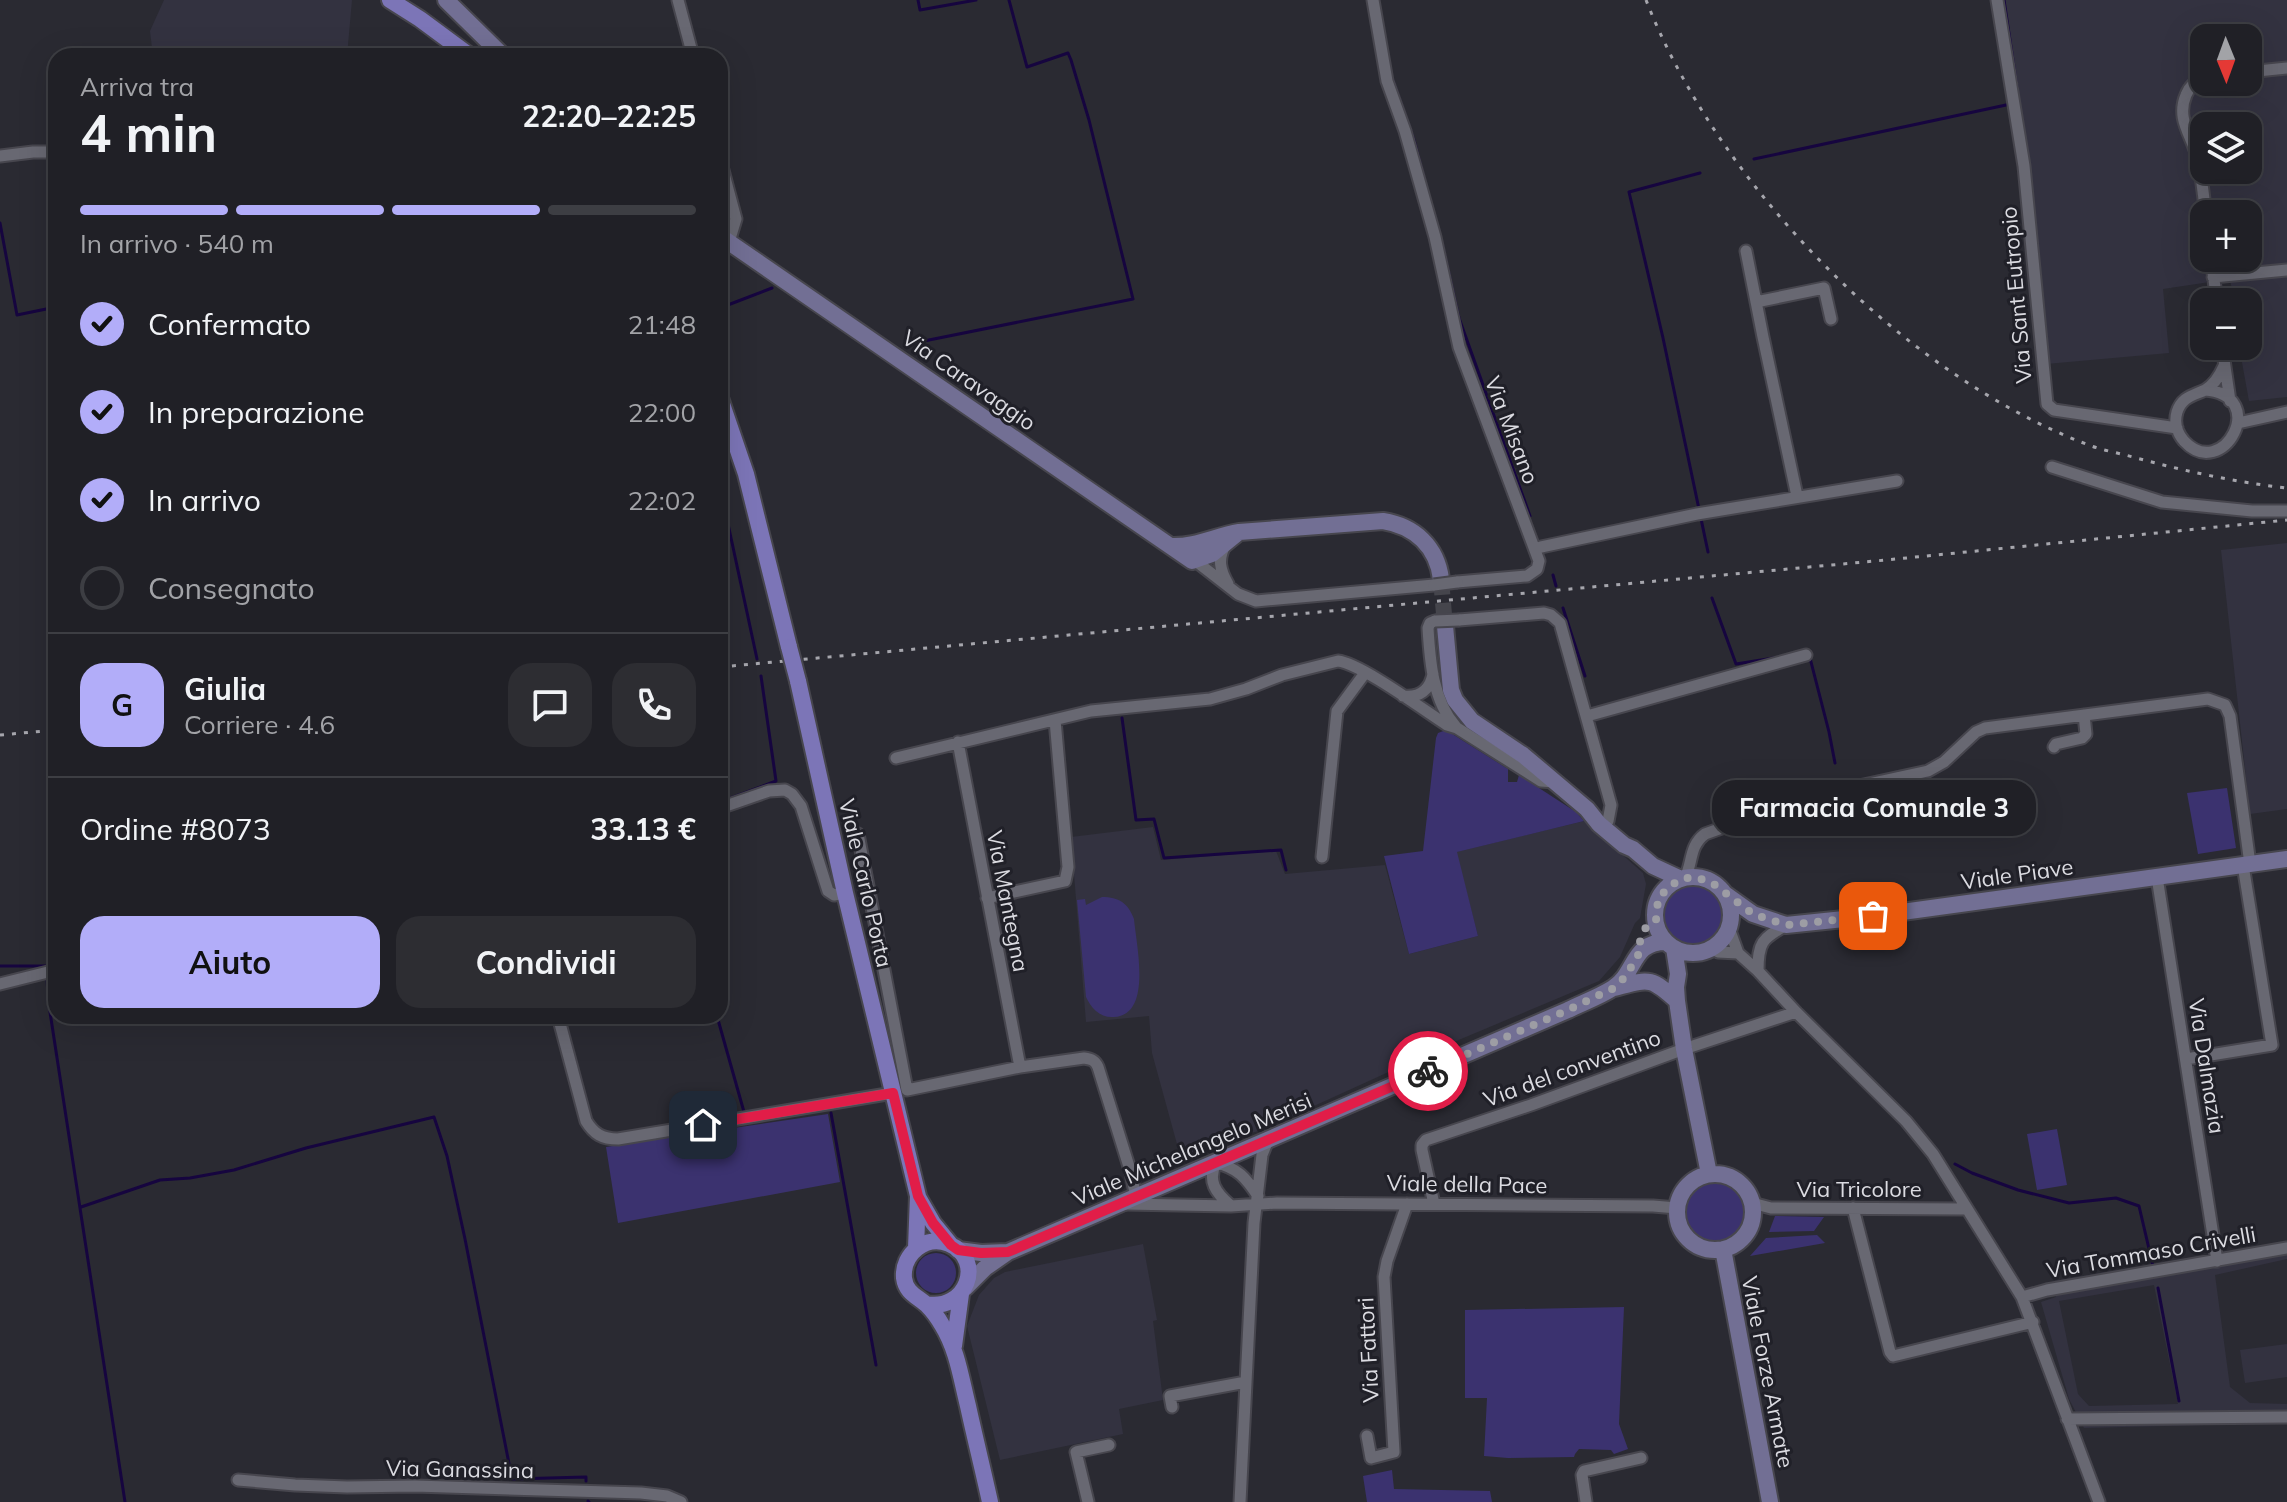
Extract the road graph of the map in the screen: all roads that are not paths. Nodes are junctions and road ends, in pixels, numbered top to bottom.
1 (390, 0) edge
2 (446, 0) edge
3 (678, 0) edge
4 (1373, 0) edge
5 (1997, 0) edge
6 (460, 48) edge
7 (495, 48) edge
8 (691, 48) edge
9 (2287, 68) edge
10 (2262, 71) edge
11 (2190, 88) edge
12 (48, 152) edge
13 (0, 156) edge
14 (728, 189) edge
15 (2204, 200) edge
16 (728, 232) edge
17 (728, 242) edge
18 (1746, 251) dead end
19 (2287, 270) edge
20 (2212, 272) edge
21 (2213, 277) junction
22 (2215, 288) edge
23 (1756, 302) junction
24 (1831, 319) dead end
25 (2223, 360) edge
26 (2224, 366) junction
27 (2205, 390) junction
28 (2230, 401) junction
29 (2287, 412) edge
30 (728, 421) edge
31 (2238, 423) junction
32 (2177, 428) junction
33 (2052, 467) dead end
34 (1897, 481) dead end
35 (1797, 496) junction
36 (2287, 511) edge
37 (1239, 532) junction
38 (1204, 543) junction
39 (1226, 544) junction
40 (1171, 546) junction
41 (1541, 547) dead end
42 (1192, 561) junction
43 (1444, 582) junction
44 (1231, 588) junction
45 (1446, 622) junction
46 (1806, 655) dead end
47 (1365, 673) junction
48 (1433, 674) junction
49 (1402, 696) junction
50 (2084, 715) junction
51 (1587, 716) junction
52 (1055, 720) junction
53 (1457, 728) junction
54 (958, 742) junction
55 (2054, 747) dead end
56 (896, 758) dead end
57 (1555, 782) junction
58 (728, 805) edge
59 (1587, 809) junction
60 (1608, 821) junction
61 (858, 834) dead end
62 (1633, 849) junction
63 (1322, 857) dead end
64 (2287, 859) edge
65 (2246, 864) junction
66 (1653, 866) junction
67 (2157, 877) junction
68 (1683, 879) junction
69 (845, 893) junction
70 (1725, 894) junction
71 (1661, 895) junction
72 (987, 898) junction
73 (1753, 914) junction
74 (1656, 920) junction
75 (1730, 924) junction
76 (1786, 925) junction
77 (1670, 945) junction
78 (1641, 950) junction
79 (1705, 950) junction
80 (1738, 953) junction
81 (1758, 971) junction
82 (48, 972) edge
83 (1678, 974) junction
84 (0, 984) edge
85 (1614, 988) junction
86 (1677, 1001) junction
87 (1796, 1012) junction
88 (560, 1024) edge
89 (2272, 1045) junction
90 (2287, 1046) edge
91 (1684, 1049) junction
92 (2186, 1059) junction
93 (1020, 1067) junction
94 (893, 1093) junction
95 (1268, 1140) junction
96 (1216, 1163) junction
97 (1709, 1174) junction
98 (918, 1196) junction
99 (1257, 1200) junction
100 (1130, 1201) junction
101 (1752, 1203) junction
102 (1407, 1204) junction
103 (1434, 1204) junction
104 (1231, 1206) junction
105 (1677, 1208) junction
106 (1853, 1208) junction
107 (1967, 1209) junction
108 (954, 1247) junction
109 (916, 1248) junction
110 (2287, 1248) edge
111 (1723, 1249) junction
112 (1008, 1252) junction
113 (2217, 1261) junction
114 (963, 1291) junction
115 (2022, 1297) junction
116 (926, 1304) junction
117 (2033, 1322) junction
118 (954, 1348) junction
119 (1246, 1382) junction
120 (1172, 1407) dead end
121 (2287, 1417) edge
122 (2067, 1419) junction
123 (1367, 1436) dead end
124 (1109, 1445) dead end
125 (1641, 1458) dead end
126 (238, 1480) dead end
127 (681, 1502) edge
128 (990, 1502) edge
129 (1088, 1502) edge
130 (1240, 1502) edge
131 (1586, 1502) edge
132 (1770, 1502) edge
133 (2099, 1502) edge

1 - 6 main road
2 - 7 street
3 - 8 street
4 - 43 street, Via Misano
5 - 32 street, Via Sant Eutropio
9 - 10 street
11 - 15 street
12 - 13 street
14 - 16 street
17 - 40 street, Via Caravaggio
18 - 23 street
19 - 21 street
20 - 21 street
21 - 22 street
23 - 24 street
23 - 35 street
25 - 26 street
26 - 27 street
26 - 28 street
27 - 28 street
27 - 32 street
28 - 31 street
29 - 31 street
30 - 69 main road, Viale Carlo Porta, bridge
31 - 32 street
33 - 36 street
34 - 35 street
35 - 41 street
37 - 38 street
37 - 39 street
37 - 43 street
38 - 40 street
38 - 42 street
39 - 42 street
39 - 44 street
40 - 42 street, Via Caravaggio
42 - 44 street, Via Misano
43 - 44 street, Via Misano
45 - 48 street
45 - 51 street
45 - 57 street
46 - 51 street
47 - 49 street
47 - 52 street
47 - 63 street
48 - 49 street
48 - 53 street
49 - 53 street
50 - 55 street
50 - 65 street
50 - 68 street
51 - 60 street
52 - 54 street
52 - 72 street
53 - 57 street
54 - 56 street
54 - 72 street, Via Mantegna
57 - 59 street
58 - 69 street
59 - 60 street
59 - 62 street
60 - 62 street
61 - 93 street
62 - 66 street
64 - 65 street, Viale Piave
65 - 67 street, Viale Piave
65 - 89 street
66 - 68 street
66 - 71 street
67 - 76 street, Viale Piave
67 - 92 street, Via Dalmazia
68 - 70 street
68 - 71 street
69 - 94 main road, Viale Carlo Porta
70 - 73 street, Viale Piave
70 - 75 street
71 - 74 street
72 - 93 street, Via Mantegna
73 - 75 street
73 - 76 street, Viale Piave
74 - 77 street
74 - 78 street, Viale Michelangelo Merisi
75 - 79 street
75 - 80 street
76 - 81 street
77 - 78 street
77 - 79 street
77 - 83 street
78 - 85 street, Viale Michelangelo Merisi
79 - 80 street
79 - 83 street
80 - 81 street
81 - 87 street
82 - 84 street
83 - 86 street
85 - 86 street
85 - 95 street, Viale Michelangelo Merisi
86 - 91 street
87 - 91 street, Via del conventino
87 - 107 street
88 - 94 street
89 - 90 street
89 - 92 street
91 - 97 street
91 - 103 street, Via del conventino
92 - 113 street, Via Dalmazia
93 - 100 street
94 - 98 main road, Viale Carlo Porta
95 - 96 street, Viale Michelangelo Merisi
95 - 99 street
96 - 99 street
96 - 100 street, Viale Michelangelo Merisi
96 - 104 street
97 - 101 street
97 - 105 street
98 - 108 main road
98 - 109 main road
99 - 102 street, Viale della Pace
99 - 104 street, Viale della Pace
99 - 119 street
100 - 104 street, Viale della Pace
100 - 112 street, Viale Michelangelo Merisi
101 - 106 street, Via Tricolore
101 - 111 street
102 - 103 street, Viale della Pace
102 - 123 street, Via Fattori
103 - 105 street, Viale della Pace
105 - 111 street
106 - 107 street, Via Tricolore
106 - 117 street
107 - 115 street
108 - 109 main road
108 - 112 street, Viale Michelangelo Merisi
108 - 114 main road
109 - 116 main road
110 - 113 street, Via Tommaso Crivelli
111 - 132 street, Viale Forze Armate
112 - 114 street, Viale Michelangelo Merisi
113 - 115 street, Via Tommaso Crivelli
114 - 116 main road
114 - 118 main road
115 - 117 street
116 - 118 main road
117 - 122 street
118 - 128 main road
119 - 120 street
119 - 130 street
121 - 122 street
122 - 133 street
124 - 129 street
125 - 131 street
126 - 127 street, Via Ganassina

